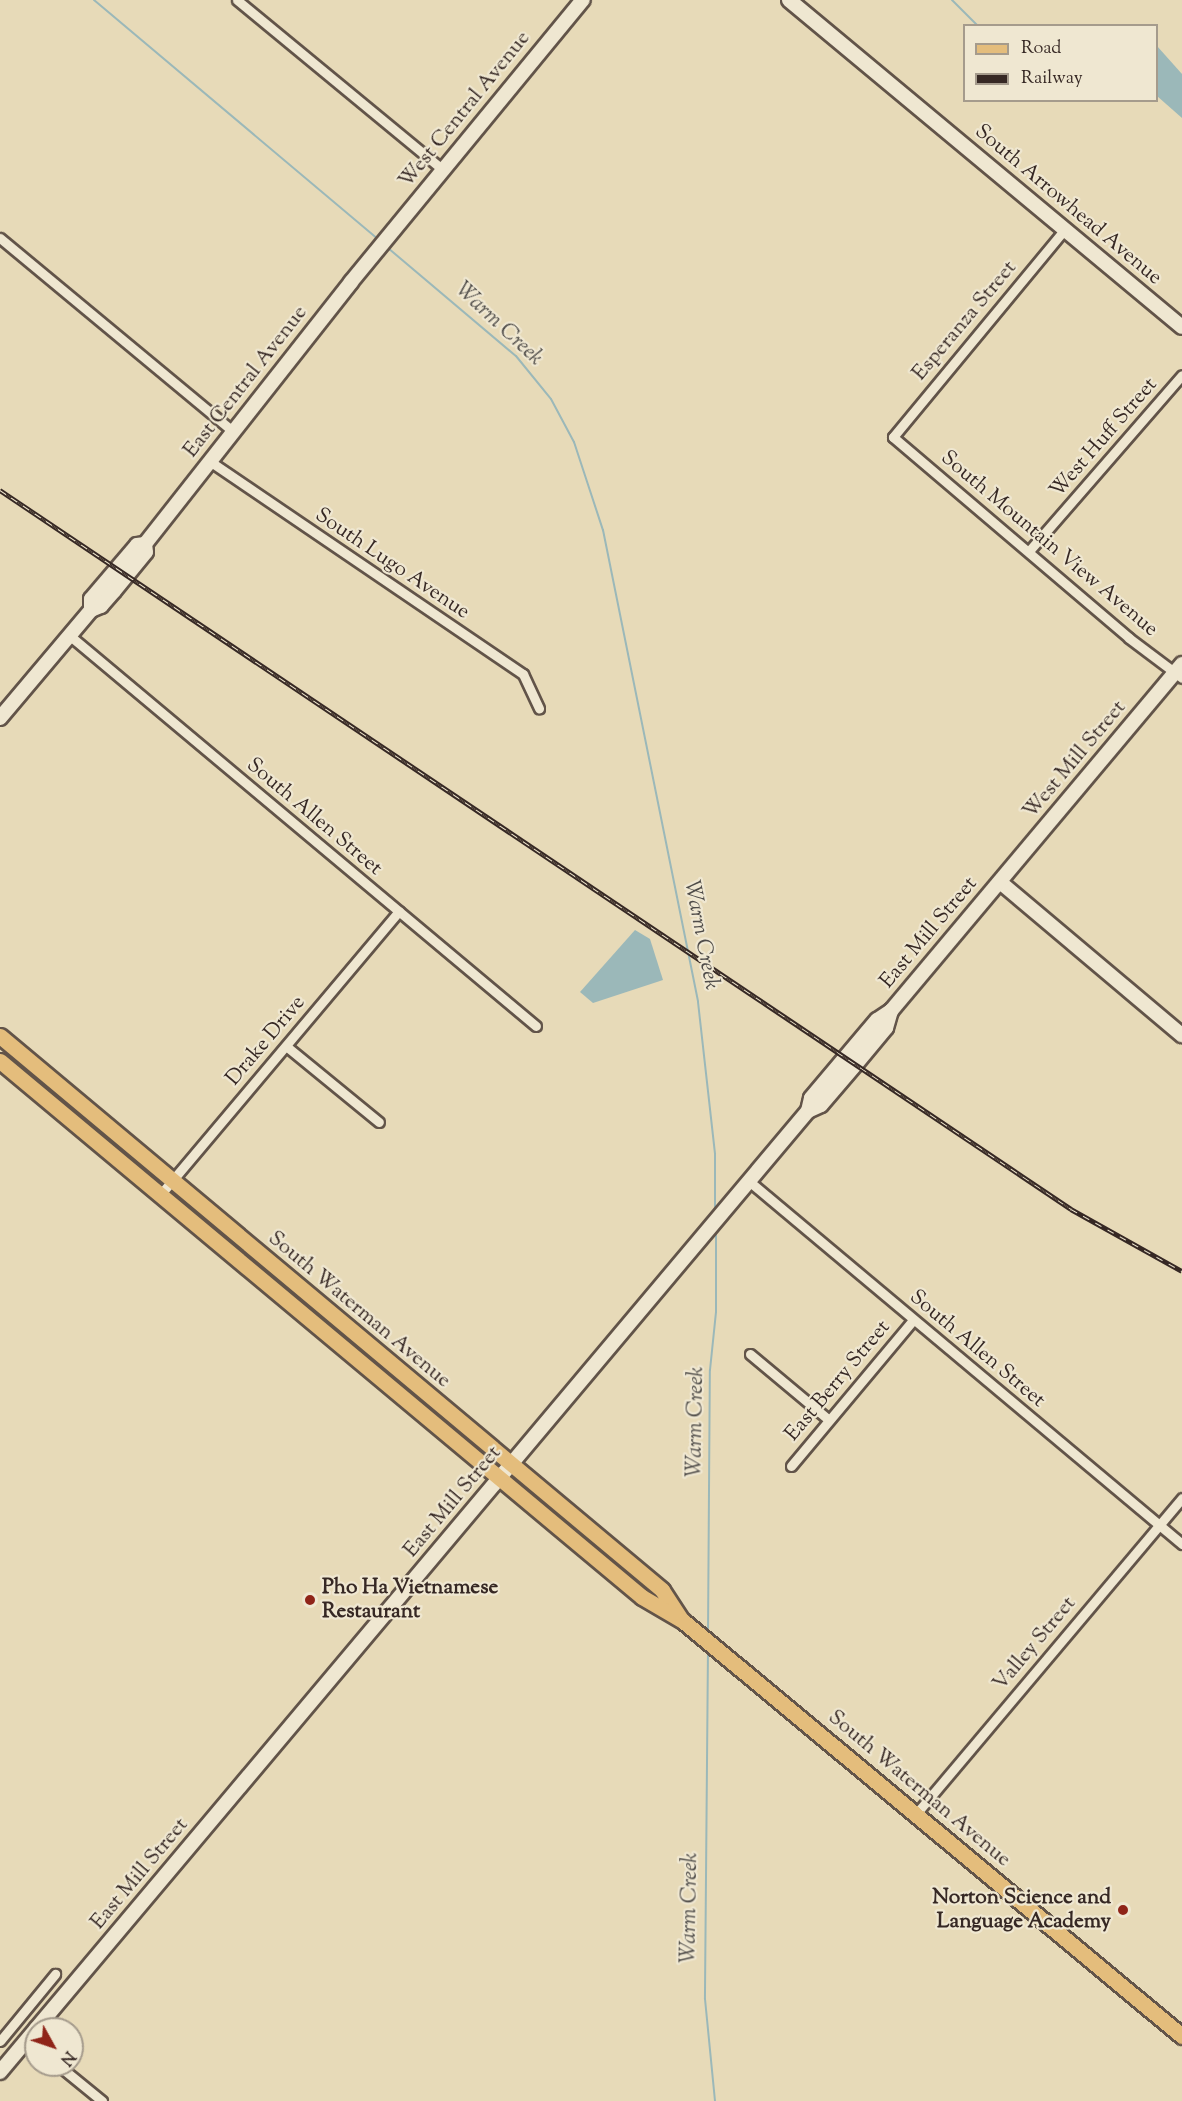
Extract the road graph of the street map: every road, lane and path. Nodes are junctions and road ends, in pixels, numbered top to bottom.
1 (238, 0) edge
2 (583, 0) edge
3 (789, 0) edge
4 (443, 170) junction
5 (1065, 229) junction
6 (0, 238) edge
7 (380, 246) joint
8 (1182, 327) edge
9 (1182, 375) edge
10 (234, 432) junction
11 (893, 437) joint
12 (211, 462) junction
13 (1029, 551) junction
14 (69, 636) junction
15 (1180, 671) edge
16 (540, 708) dead end
17 (2, 711) edge
18 (1000, 882) junction
19 (399, 910) junction
20 (536, 1026) dead end
21 (1182, 1035) edge
22 (0, 1036) edge
23 (286, 1046) junction
24 (0, 1048) edge
25 (19, 1052) junction
26 (0, 1061) edge
27 (380, 1122) dead end
28 (172, 1180) junction
29 (750, 1182) junction
30 (160, 1195) junction
31 (914, 1320) junction
32 (750, 1354) dead end
33 (829, 1420) junction
34 (511, 1466) junction
35 (791, 1466) dead end
36 (500, 1479) junction
37 (1182, 1498) edge
38 (1159, 1525) junction
39 (574, 1540) junction
40 (1182, 1544) edge
41 (662, 1590) junction
42 (683, 1621) junction
43 (916, 1814) junction
44 (55, 1974) dead end
45 (50, 2017) edge
46 (1182, 2036) edge
47 (0, 2041) edge
48 (24, 2047) edge
49 (0, 2072) edge
50 (73, 2077) edge
51 (102, 2101) edge

1 - 4 street
2 - 4 main road, West Central Avenue
3 - 5 main road, South Arrowhead Avenue
4 - 7 main road, West Central Avenue
5 - 8 main road, South Arrowhead Avenue
5 - 11 street, Esperanza Street
6 - 10 street
7 - 10 main road, East Central Avenue
9 - 13 street, West Huff Street
10 - 12 main road, East Central Avenue
11 - 13 street, South Mountain View Avenue
12 - 14 main road, East Central Avenue
12 - 16 street, South Lugo Avenue
13 - 15 street, South Mountain View Avenue
14 - 17 main road, East Central Avenue
14 - 19 street, South Allen Street
15 - 18 main road, West Mill Street
18 - 21 main road
18 - 29 main road, East Mill Street
19 - 20 street, South Allen Street
19 - 23 street, Drake Drive
22 - 25 main road, South Waterman Avenue
23 - 27 street
23 - 28 street, Drake Drive
24 - 25 main road
25 - 28 main road, South Waterman Avenue
26 - 30 main road, South Waterman Avenue
28 - 30 street, Drake Drive
28 - 34 main road, South Waterman Avenue
29 - 31 street, South Allen Street
29 - 34 main road, East Mill Street
30 - 36 main road, South Waterman Avenue
31 - 33 street, East Berry Street
31 - 38 street, South Allen Street
32 - 33 street
33 - 35 street, East Berry Street
34 - 36 main road, East Mill Street
34 - 41 main road, South Waterman Avenue
36 - 39 main road, South Waterman Avenue
36 - 45 main road, East Mill Street
37 - 38 street, Valley Street
38 - 40 street, South Allen Street
38 - 43 street, Valley Street
39 - 41 main road
39 - 42 main road, South Waterman Avenue
41 - 42 main road, South Waterman Avenue
42 - 43 main road, South Waterman Avenue
43 - 46 main road, South Waterman Avenue
44 - 47 street
48 - 49 main road, East Mill Street
50 - 51 street

